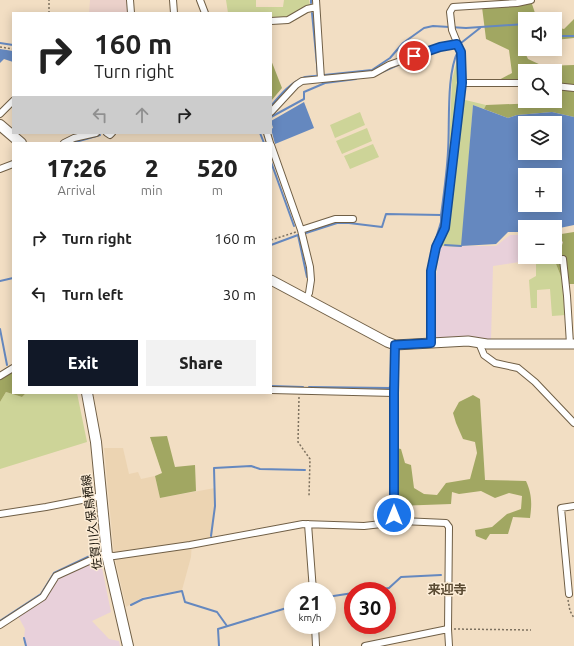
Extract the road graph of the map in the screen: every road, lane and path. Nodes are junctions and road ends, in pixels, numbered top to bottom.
1 (49, 0) edge
2 (130, 0) edge
3 (173, 0) edge
4 (200, 0) edge
5 (316, 0) edge
6 (452, 0) edge
7 (531, 0) edge
8 (316, 7) junction
9 (452, 7) junction
10 (49, 12) edge
11 (131, 12) edge
12 (174, 12) edge
13 (205, 12) edge
14 (272, 21) edge
15 (457, 44) junction
16 (0, 46) edge
17 (12, 49) edge
18 (321, 79) junction
19 (462, 83) junction
20 (518, 83) edge
21 (562, 87) edge
22 (574, 88) edge
23 (12, 102) edge
24 (272, 111) edge
25 (0, 114) edge
26 (0, 125) edge
27 (92, 134) edge
28 (20, 142) edge
29 (66, 142) edge
30 (272, 147) edge
31 (12, 164) edge
32 (0, 169) edge
33 (353, 219) dead end
34 (301, 230) junction
35 (272, 240) edge
36 (563, 259) dead end
37 (272, 281) edge
38 (306, 299) junction
39 (431, 343) junction
40 (479, 343) junction
41 (572, 344) edge
42 (395, 345) junction
43 (12, 369) edge
44 (0, 376) edge
45 (272, 390) edge
46 (299, 391) junction
47 (394, 393) junction
48 (87, 394) edge
49 (574, 423) edge
50 (102, 496) junction
51 (309, 496) dead end
52 (574, 506) edge
53 (0, 514) edge
54 (397, 519) junction
55 (308, 524) junction
56 (107, 555) junction
57 (312, 582) edge
58 (569, 594) joint
59 (574, 618) edge
60 (0, 625) edge
61 (448, 629) junction
62 (532, 630) dead end
63 (315, 634) edge
64 (128, 646) edge
65 (316, 646) edge
66 (365, 646) edge
67 (449, 646) edge

1 - 10 path
2 - 11 street
3 - 12 street
4 - 13 street
5 - 8 street
6 - 9 street
7 - 9 street
8 - 14 street
8 - 18 street
9 - 15 street
15 - 18 street
15 - 19 street
16 - 17 path
18 - 24 street
19 - 20 street
19 - 39 street
21 - 22 street
23 - 25 street
26 - 28 main road
27 - 29 street
30 - 34 street
31 - 32 street
33 - 34 street
34 - 35 path
34 - 38 street
36 - 41 street
37 - 38 street
38 - 42 street
39 - 40 street
39 - 42 street
40 - 41 street
40 - 49 street
42 - 47 street
43 - 44 street
45 - 46 street
46 - 47 street
46 - 51 path
47 - 54 street
48 - 50 main road, 佐賀川久保鳥栖線
50 - 53 street
50 - 56 main road, 佐賀川久保鳥栖線
52 - 58 street
54 - 55 street
54 - 61 street
55 - 56 street
55 - 57 street
56 - 60 street
56 - 64 main road, 佐賀川久保鳥栖線
58 - 59 path
61 - 62 path
61 - 66 street
61 - 67 street
63 - 65 street

